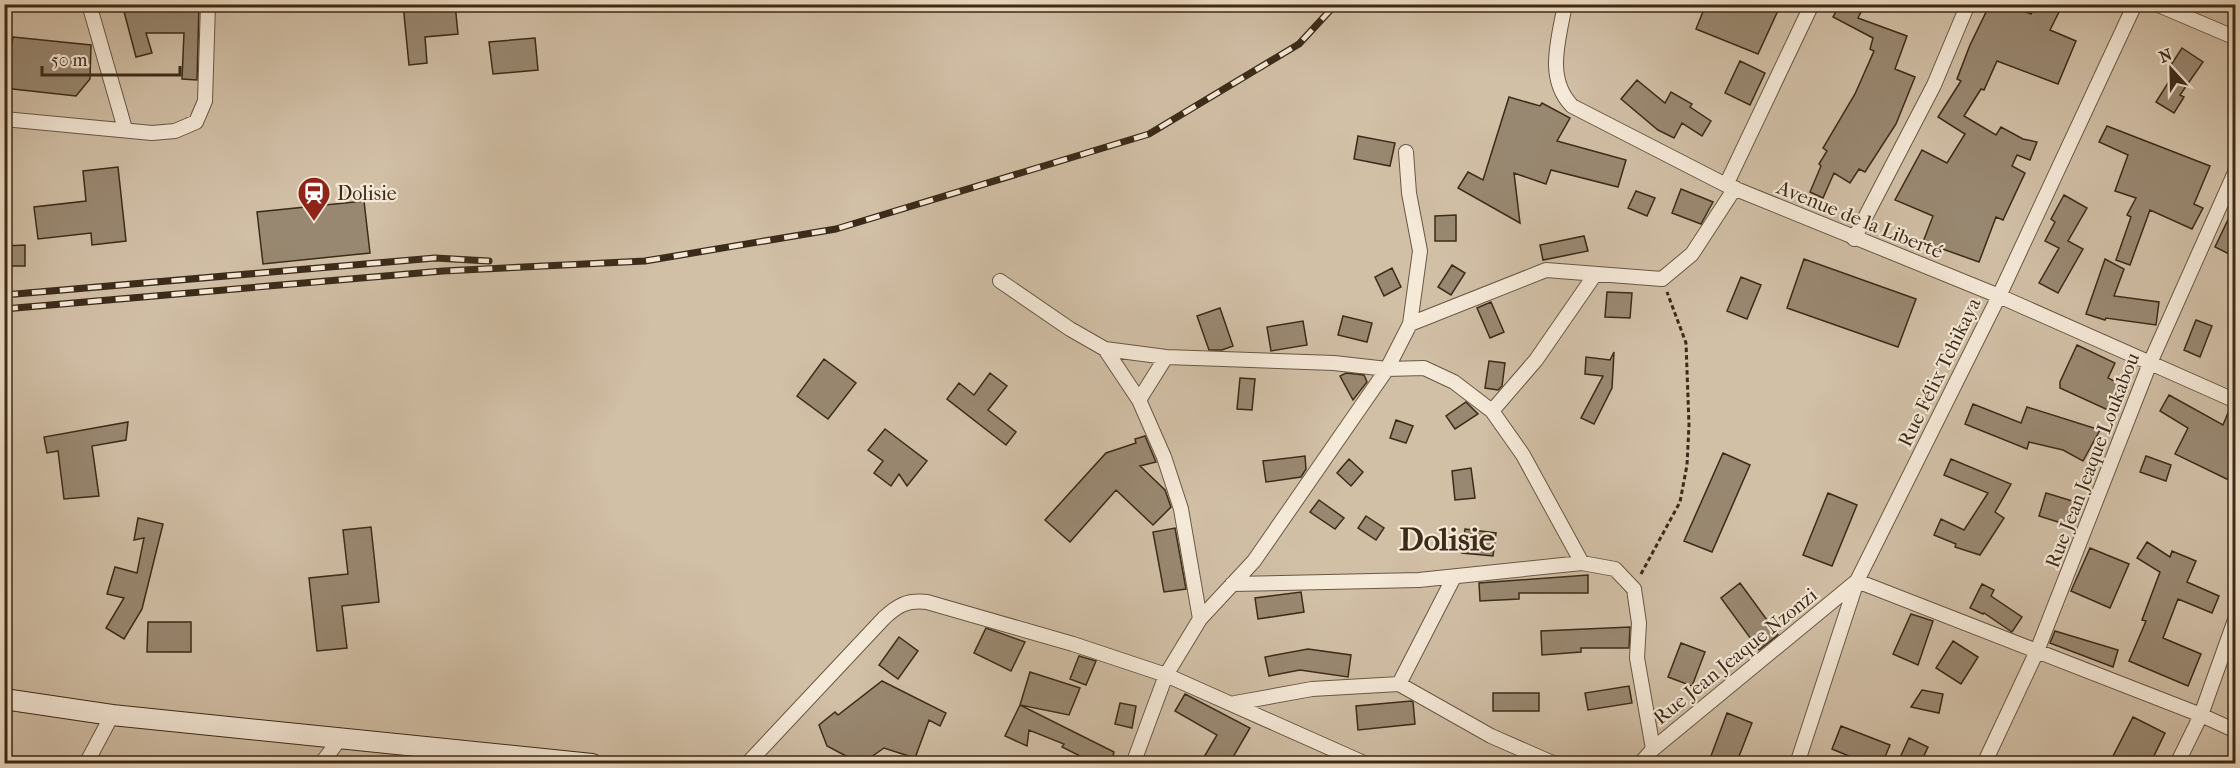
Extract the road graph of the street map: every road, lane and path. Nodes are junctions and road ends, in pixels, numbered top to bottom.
1 (89, 4) edge
2 (208, 4) edge
3 (1565, 4) edge
4 (1812, 4) edge
5 (1968, 4) edge
6 (2135, 4) edge
7 (2156, 4) edge
8 (2235, 38) edge
9 (4, 119) edge
10 (125, 129) junction
11 (1406, 152) dead end
12 (2235, 170) edge
13 (1731, 186) junction
14 (1854, 239) junction
15 (1594, 276) junction
16 (1662, 279) junction
17 (1000, 281) dead end
18 (1999, 296) junction
19 (1410, 324) junction
20 (1105, 349) junction
21 (1166, 357) junction
22 (2150, 363) junction
23 (1387, 369) junction
24 (1138, 400) junction
25 (2235, 401) edge
26 (1492, 411) junction
27 (1582, 563) junction
28 (1454, 577) junction
29 (1857, 581) junction
30 (1232, 584) junction
31 (1634, 589) junction
32 (2235, 617) edge
33 (1200, 619) junction
34 (2037, 651) junction
35 (1166, 675) junction
36 (1399, 684) junction
37 (4, 699) edge
38 (1234, 703) junction
39 (112, 715) junction
40 (2201, 715) junction
41 (2235, 731) edge
42 (342, 736) junction
43 (1653, 749) junction
44 (484, 757) edge
45 (86, 764) edge
46 (321, 764) edge
47 (592, 764) edge
48 (747, 764) edge
49 (1133, 764) edge
50 (1366, 764) edge
51 (1554, 764) edge
52 (1640, 764) edge
53 (1797, 764) edge
54 (1984, 764) edge
55 (2177, 764) edge

1 - 10 street
2 - 10 street
3 - 13 street, Avenue de la Liberté
4 - 13 street
5 - 14 street
6 - 18 street, Rue Félix Tchikaya
7 - 8 street
9 - 10 street
11 - 19 street
12 - 22 street, Rue Jean Jeaque Loukabou
13 - 14 street, Avenue de la Liberté
13 - 16 street
14 - 18 street, Avenue de la Liberté
15 - 16 street
15 - 19 street
15 - 26 street
16 - 31 path
17 - 20 street
18 - 22 street, Avenue de la Liberté
18 - 29 street, Rue Félix Tchikaya
19 - 23 street
20 - 21 street
20 - 24 street
21 - 23 street
21 - 24 street
22 - 25 street, Avenue de la Liberté
22 - 34 street, Rue Jean Jeaque Loukabou
23 - 26 street
23 - 30 street
24 - 33 street
26 - 27 street
27 - 28 street
27 - 31 street
28 - 30 street
28 - 36 street
29 - 34 street
29 - 43 street, Rue Jean Jeaque Nzonzi
29 - 53 street, Rue Félix Tchikaya
30 - 33 street
31 - 43 street
32 - 40 street
33 - 35 street
34 - 40 street
34 - 54 street, Rue Jean Jeaque Loukabou
35 - 38 street
35 - 48 street
35 - 49 street
36 - 38 street
36 - 51 street
37 - 39 main road
38 - 50 street
39 - 42 main road
39 - 45 street
40 - 41 street
40 - 55 street
42 - 44 main road
42 - 46 street
43 - 52 street, Rue Jean Jeaque Nzonzi
44 - 47 main road

